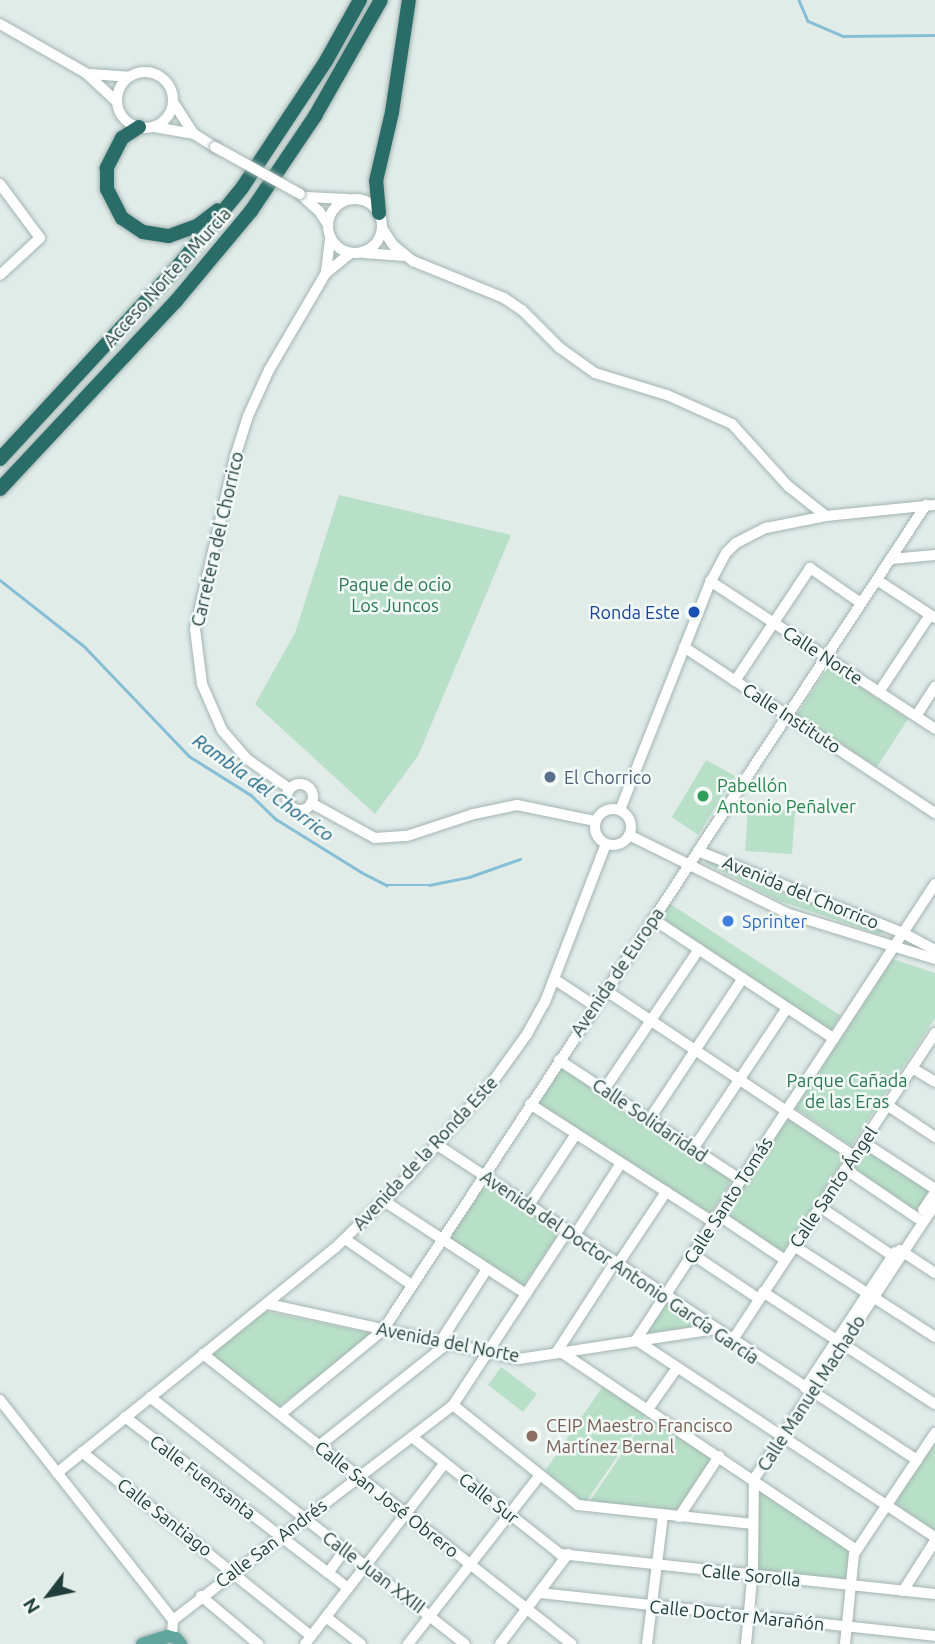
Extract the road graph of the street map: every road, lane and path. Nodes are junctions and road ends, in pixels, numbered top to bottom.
1 (360, 0) edge
2 (381, 0) edge
3 (409, 0) edge
4 (0, 24) edge
5 (86, 73) junction
6 (129, 77) junction
7 (173, 101) junction
8 (117, 102) junction
9 (146, 127) junction
10 (194, 134) junction
11 (0, 184) edge
12 (242, 188) junction
13 (303, 195) junction
14 (348, 199) junction
15 (379, 213) junction
16 (327, 225) junction
17 (383, 228) junction
18 (330, 238) junction
19 (357, 253) junction
20 (405, 257) junction
21 (326, 273) junction
22 (0, 275) edge
23 (0, 459) edge
24 (0, 489) edge
25 (930, 505) edge
26 (826, 516) junction
27 (935, 555) edge
28 (891, 559) junction
29 (877, 580) junction
30 (710, 581) junction
31 (861, 603) junction
32 (932, 616) edge
33 (774, 623) junction
34 (684, 647) junction
35 (826, 657) junction
36 (735, 681) junction
37 (935, 687) edge
38 (880, 692) junction
39 (787, 715) junction
40 (916, 716) junction
41 (935, 729) edge
42 (290, 789) junction
43 (311, 803) junction
44 (621, 810) junction
45 (935, 813) edge
46 (595, 821) junction
47 (629, 835) junction
48 (606, 844) junction
49 (698, 851) junction
50 (690, 863) junction
51 (935, 884) edge
52 (653, 919) junction
53 (903, 933) junction
54 (895, 947) junction
55 (699, 949) junction
56 (935, 950) edge
57 (935, 959) edge
58 (743, 978) junction
59 (554, 979) junction
60 (606, 990) junction
61 (595, 1006) junction
62 (787, 1008) junction
63 (651, 1021) junction
64 (935, 1034) edge
65 (834, 1039) junction
66 (695, 1050) junction
67 (559, 1060) junction
68 (912, 1068) junction
69 (740, 1080) junction
70 (935, 1083) edge
71 (604, 1090) junction
72 (530, 1104) junction
73 (887, 1105) junction
74 (786, 1111) junction
75 (649, 1119) junction
76 (576, 1134) junction
77 (935, 1137) edge
78 (863, 1142) junction
79 (436, 1144) junction
80 (693, 1149) junction
81 (854, 1156) junction
82 (621, 1163) junction
83 (845, 1169) junction
84 (483, 1175) junction
85 (741, 1180) junction
86 (935, 1190) edge
87 (666, 1192) junction
88 (384, 1201) junction
89 (529, 1205) junction
90 (933, 1205) edge
91 (820, 1207) junction
92 (918, 1218) junction
93 (715, 1219) junction
94 (571, 1232) junction
95 (345, 1239) junction
96 (442, 1239) junction
97 (794, 1246) junction
98 (898, 1252) junction
99 (692, 1254) junction
100 (785, 1260) junction
101 (616, 1263) junction
102 (487, 1269) junction
103 (935, 1273) edge
104 (412, 1285) junction
105 (526, 1294) junction
106 (871, 1295) junction
107 (664, 1296) junction
108 (761, 1296) junction
109 (268, 1304) junction
110 (714, 1329) junction
111 (383, 1331) junction
112 (935, 1338) edge
113 (636, 1340) junction
114 (732, 1341) junction
115 (841, 1341) junction
116 (443, 1343) junction
117 (488, 1352) junction
118 (559, 1352) junction
119 (202, 1354) junction
120 (677, 1368) junction
121 (808, 1390) junction
122 (150, 1397) junction
123 (0, 1400) edge
124 (935, 1404) edge
125 (453, 1405) junction
126 (648, 1409) junction
127 (281, 1415) junction
128 (125, 1417) junction
129 (935, 1433) edge
130 (412, 1437) junction
131 (782, 1437) junction
132 (320, 1445) junction
133 (82, 1452) junction
134 (719, 1456) junction
135 (917, 1460) junction
136 (444, 1464) junction
137 (57, 1473) junction
138 (540, 1475) junction
139 (359, 1477) junction
140 (754, 1479) junction
141 (888, 1504) junction
142 (405, 1514) junction
143 (510, 1515) junction
144 (663, 1515) junction
145 (679, 1517) junction
146 (304, 1519) junction
147 (753, 1524) junction
148 (281, 1537) junction
149 (935, 1539) edge
150 (345, 1550) junction
151 (857, 1550) junction
152 (568, 1554) junction
153 (365, 1565) junction
154 (471, 1565) junction
155 (657, 1565) junction
156 (234, 1571) junction
157 (328, 1573) junction
158 (753, 1575) junction
159 (851, 1585) junction
160 (348, 1588) junction
161 (903, 1591) junction
162 (540, 1593) junction
163 (935, 1594) edge
164 (201, 1596) junction
165 (652, 1606) junction
166 (528, 1608) junction
167 (430, 1615) junction
168 (749, 1616) junction
169 (326, 1617) junction
170 (173, 1620) junction
171 (847, 1627) junction
172 (935, 1636) edge
173 (168, 1640) edge
174 (308, 1640) edge
175 (410, 1643) edge
176 (570, 1643) edge
177 (142, 1644) edge
178 (258, 1644) edge
179 (361, 1644) edge
180 (465, 1644) edge
181 (500, 1644) edge
182 (581, 1644) edge
183 (647, 1644) edge
184 (746, 1644) edge
185 (845, 1644) edge

1 - 12 highway, Acceso Norte a Murcia
2 - 24 highway, Acceso Norte a Murcia
3 - 15 highway
4 - 5 street
5 - 6 street
5 - 8 street
6 - 7 street
6 - 8 street
7 - 9 street
7 - 10 street
8 - 9 street
9 - 10 street
9 - 12 highway
10 - 13 street, bridge
11 - 22 street
12 - 23 highway, Acceso Norte a Murcia
13 - 14 street
13 - 16 street
14 - 15 street
14 - 16 street
15 - 17 street
16 - 18 street
17 - 19 street
17 - 20 street
18 - 19 street
18 - 21 street, Carretera del Chorrico
19 - 20 street
19 - 21 street, Carretera del Chorrico
20 - 26 street
21 - 42 street, Carretera del Chorrico
25 - 26 street
25 - 28 street, Avenida de Europa
26 - 30 street
27 - 28 street
28 - 29 street, Avenida de Europa
29 - 31 street, Avenida de Europa
29 - 32 street
30 - 33 street, Calle Norte
30 - 34 street
31 - 33 street
31 - 35 street, Avenida de Europa
32 - 38 street
33 - 35 street, Calle Norte
33 - 36 street
34 - 36 street, Calle Instituto
34 - 44 street
35 - 38 street, Calle Norte
35 - 39 street, Avenida de Europa
36 - 39 street, Calle Instituto
37 - 40 street
38 - 40 street, Calle Norte
39 - 45 street, Calle Instituto
39 - 49 street, Avenida de Europa
40 - 41 street, Calle Norte
42 - 43 street
42 - 43 street
43 - 46 street
44 - 46 street
44 - 47 street
46 - 48 street
47 - 48 street
47 - 50 street, Avenida del Chorrico
48 - 59 street, Avenida de la Ronda Este
49 - 50 street, Avenida de Europa
49 - 53 street, Avenida del Chorrico
50 - 52 street, Avenida de Europa
50 - 54 street, Avenida del Chorrico
51 - 53 street, Calle Santo Tomás
52 - 55 street
52 - 60 street, Avenida de Europa
53 - 54 street, Calle Santo Tomás
53 - 56 street, Avenida del Chorrico
54 - 57 street, Avenida del Chorrico
54 - 65 street, Calle Santo Tomás
55 - 58 street
55 - 63 street
58 - 62 street
58 - 66 street
59 - 61 street
59 - 79 street, Avenida de la Ronda Este
60 - 61 street, Avenida de Europa
60 - 63 street
61 - 67 street, Avenida de Europa
62 - 65 street
62 - 69 street
63 - 66 street
63 - 71 street
64 - 68 street, Calle Santo Ángel
65 - 74 street, Calle Santo Tomás
66 - 69 street
66 - 75 street
67 - 71 street, Calle Solidaridad
67 - 72 street, Avenida de Europa
68 - 70 street
68 - 73 street, Calle Santo Ángel
69 - 74 street
69 - 80 street
71 - 75 street, Calle Solidaridad
72 - 76 street
72 - 84 street, Avenida de Europa
73 - 77 street
73 - 78 street, Calle Santo Ángel
74 - 81 street
74 - 85 street, Calle Santo Tomás
75 - 80 street, Calle Solidaridad
76 - 82 street
76 - 89 street
78 - 81 street, Calle Santo Ángel
78 - 86 street
79 - 84 street, Avenida del Doctor Antonio García García
79 - 88 street, Avenida de la Ronda Este
80 - 85 street, Calle Solidaridad
81 - 83 street, Calle Santo Ángel
82 - 87 street
82 - 94 street, Calle San Andrés
83 - 91 street, Calle Santo Ángel
83 - 92 street
84 - 89 street, Avenida del Doctor Antonio García García
84 - 96 street, Avenida de Europa
85 - 93 street, Calle Santo Tomás
86 - 90 street, Calle Manuel Machado
87 - 93 street
87 - 101 street
88 - 95 street, Avenida de la Ronda Este
88 - 96 street
89 - 94 street, Avenida del Doctor Antonio García García
90 - 92 street, Calle Manuel Machado
90 - 98 street, Calle Manuel Machado
91 - 97 street, Calle Santo Ángel
91 - 98 street
92 - 98 street, Calle Manuel Machado
93 - 99 street, Calle Santo Tomás
93 - 100 street
94 - 101 street, Avenida del Doctor Antonio García García
94 - 105 street, Calle San Andrés
95 - 104 street
95 - 109 street, Avenida de la Ronda Este
96 - 102 street
96 - 104 street, Avenida de Europa
97 - 100 street, Calle Santo Ángel
97 - 106 street
98 - 103 street
98 - 106 street, Calle Manuel Machado
99 - 107 street, Calle Santo Tomás
99 - 108 street
100 - 108 street, Calle Santo Ángel
101 - 107 street, Avenida del Doctor Antonio García García
101 - 118 street
102 - 105 street
102 - 116 street
104 - 111 street, Avenida de Europa
105 - 117 street, Calle San Andrés
106 - 112 street
106 - 115 street, Calle Manuel Machado
107 - 110 street, Avenida del Doctor Antonio García García
107 - 113 street, Calle Santo Tomás
108 - 114 street, Calle Santo Ángel
108 - 115 street
109 - 111 street, Avenida del Norte
109 - 119 street, Avenida de la Ronda Este
110 - 113 street, Avenida del Norte
110 - 114 street, Avenida del Doctor Antonio García García
111 - 116 street, Avenida del Norte
111 - 127 street, Avenida de Europa
113 - 118 street, Avenida del Norte
113 - 120 street
114 - 121 street, Avenida del Doctor Antonio García García
115 - 121 street, Calle Manuel Machado
115 - 124 street
116 - 117 street, Avenida del Norte
116 - 132 street
117 - 118 street, Avenida del Norte
117 - 125 street, Calle San Andrés
118 - 126 street
119 - 122 street, Avenida de la Ronda Este
119 - 127 street, Calle San José Obrero
120 - 126 street
120 - 131 street
121 - 131 street, Calle Manuel Machado
121 - 135 street, Avenida del Doctor Antonio García García
122 - 128 street, Avenida de la Ronda Este
122 - 146 street, Calle Juan XXIII
123 - 137 street
125 - 130 street, Calle San Andrés
125 - 138 street
126 - 134 street
127 - 132 street, Calle San José Obrero
128 - 133 street, Avenida de la Ronda Este
128 - 148 street, Calle Fuensanta
129 - 135 street
130 - 136 street, Calle Sur
130 - 139 street, Calle San Andrés
131 - 140 street, Calle Manuel Machado
131 - 141 street
132 - 139 street, Calle San José Obrero
133 - 137 street, Avenida de la Ronda Este
133 - 156 street, Calle Santiago
134 - 140 street
134 - 145 street
135 - 141 street
136 - 142 street
136 - 143 street, Calle Sur
137 - 170 street
138 - 143 street
138 - 144 street
139 - 142 street, Calle San José Obrero
139 - 146 street, Calle San Andrés
140 - 147 street, Calle Manuel Machado
140 - 151 street
141 - 149 street
141 - 151 street
142 - 153 street
142 - 154 street, Calle San José Obrero
143 - 152 street, Calle Sur
143 - 154 street
144 - 145 street
144 - 155 street
145 - 147 street
146 - 148 street, Calle San Andrés
146 - 150 street, Calle Juan XXIII
147 - 158 street, Calle Manuel Machado
148 - 156 street, Calle San Andrés
148 - 157 street, Calle Fuensanta
149 - 161 street
150 - 153 street, Calle Juan XXIII
150 - 157 street
151 - 159 street
152 - 155 street, Calle Sorolla
152 - 162 street
153 - 160 street
153 - 167 street, Calle Juan XXIII
154 - 166 street, Calle San José Obrero
154 - 167 street
155 - 158 street, Calle Sorolla
155 - 165 street
156 - 164 street, Calle San Andrés
156 - 174 street, Calle Santiago
157 - 160 street, Calle Fuensanta
158 - 159 street, Calle Sorolla
158 - 168 street, Calle Manuel Machado
159 - 161 street, Calle Sorolla
159 - 171 street
160 - 169 street
161 - 163 street, Calle Sorolla
162 - 165 street, Calle Doctor Marañón
162 - 166 street
164 - 170 street, Calle San Andrés
164 - 178 street
165 - 168 street, Calle Doctor Marañón
165 - 183 street
166 - 176 street, Calle San José Obrero
166 - 181 street
167 - 175 street
167 - 180 street, Calle Juan XXIII
168 - 171 street, Calle Doctor Marañón
168 - 184 street, Calle Manuel Machado
169 - 174 street
169 - 179 street
170 - 173 street
171 - 172 street, Calle Doctor Marañón
171 - 185 street
173 - 177 main road
176 - 182 street

